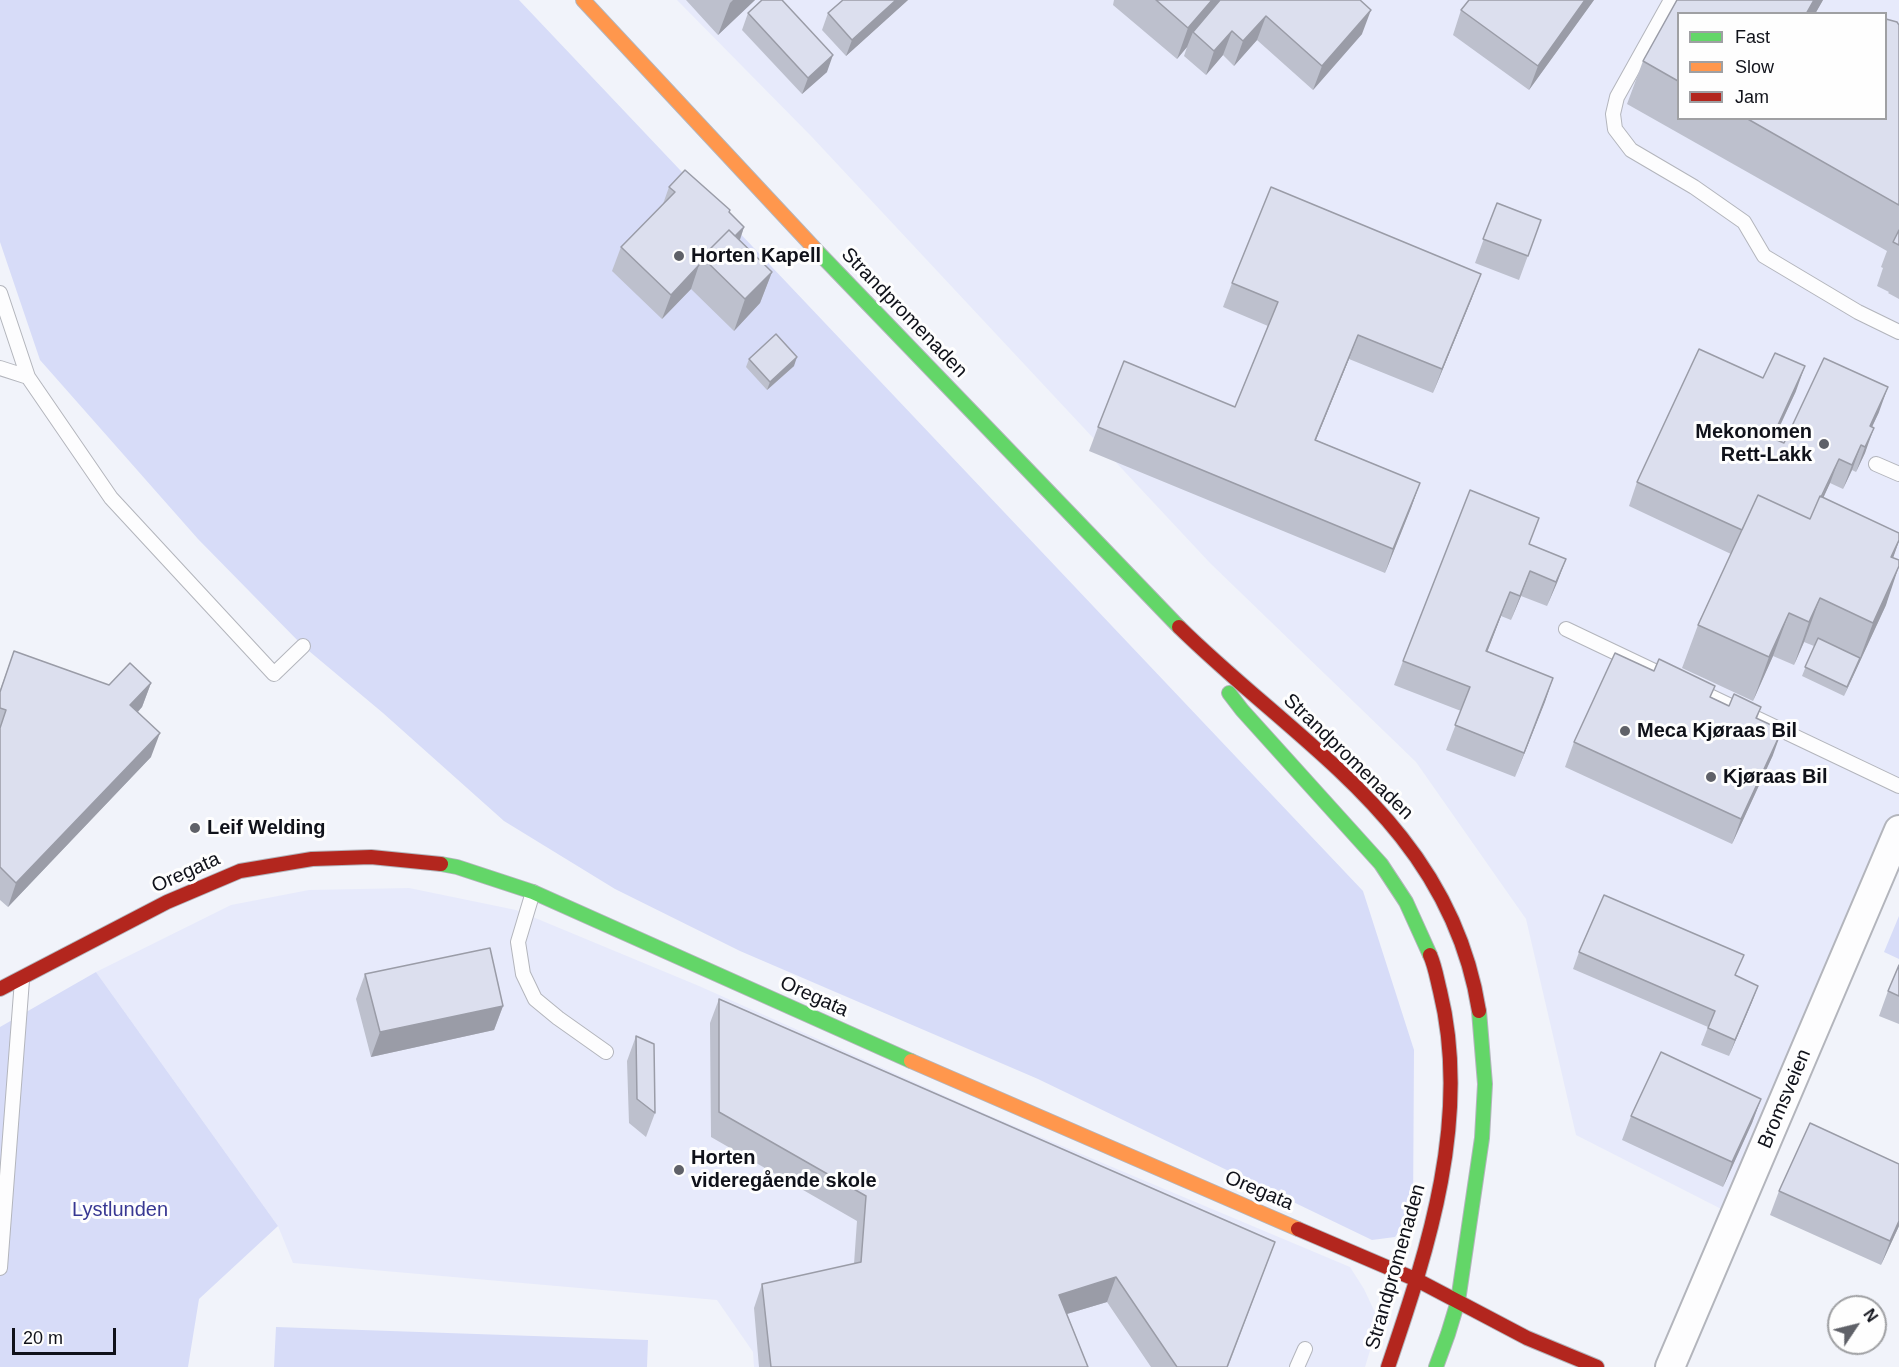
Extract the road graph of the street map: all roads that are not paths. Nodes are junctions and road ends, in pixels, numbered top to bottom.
1 (583, 0) edge
2 (1671, 0) edge
3 (0, 293) edge
4 (1899, 332) edge
5 (0, 368) edge
6 (28, 377) junction
7 (1876, 464) dead end
8 (1899, 474) edge
9 (1566, 629) dead end
10 (303, 646) dead end
11 (1201, 648) junction
12 (1899, 786) edge
13 (1899, 830) edge
14 (533, 892) junction
15 (22, 976) junction
16 (0, 989) edge
17 (606, 1052) dead end
18 (0, 1268) edge
19 (1417, 1280) junction
20 (1458, 1301) junction
21 (1305, 1349) dead end
22 (1297, 1367) edge
23 (1388, 1367) edge
24 (1436, 1367) edge
25 (1596, 1367) edge
26 (1670, 1367) edge

1 - 11 main road, Strandpromenaden
2 - 4 lane
3 - 6 lane
5 - 6 lane
6 - 10 lane
7 - 8 lane
9 - 12 lane
11 - 19 main road, Strandpromenaden
11 - 20 main road, Strandpromenaden
13 - 26 street, Bromsveien
14 - 15 main road, Oregata
14 - 17 lane
14 - 19 main road, Oregata
15 - 16 main road, Oregata
15 - 18 lane
19 - 20 main road, Oregata
19 - 23 main road, Strandpromenaden
20 - 24 main road, Strandpromenaden
20 - 25 main road, Oregata
21 - 22 lane

